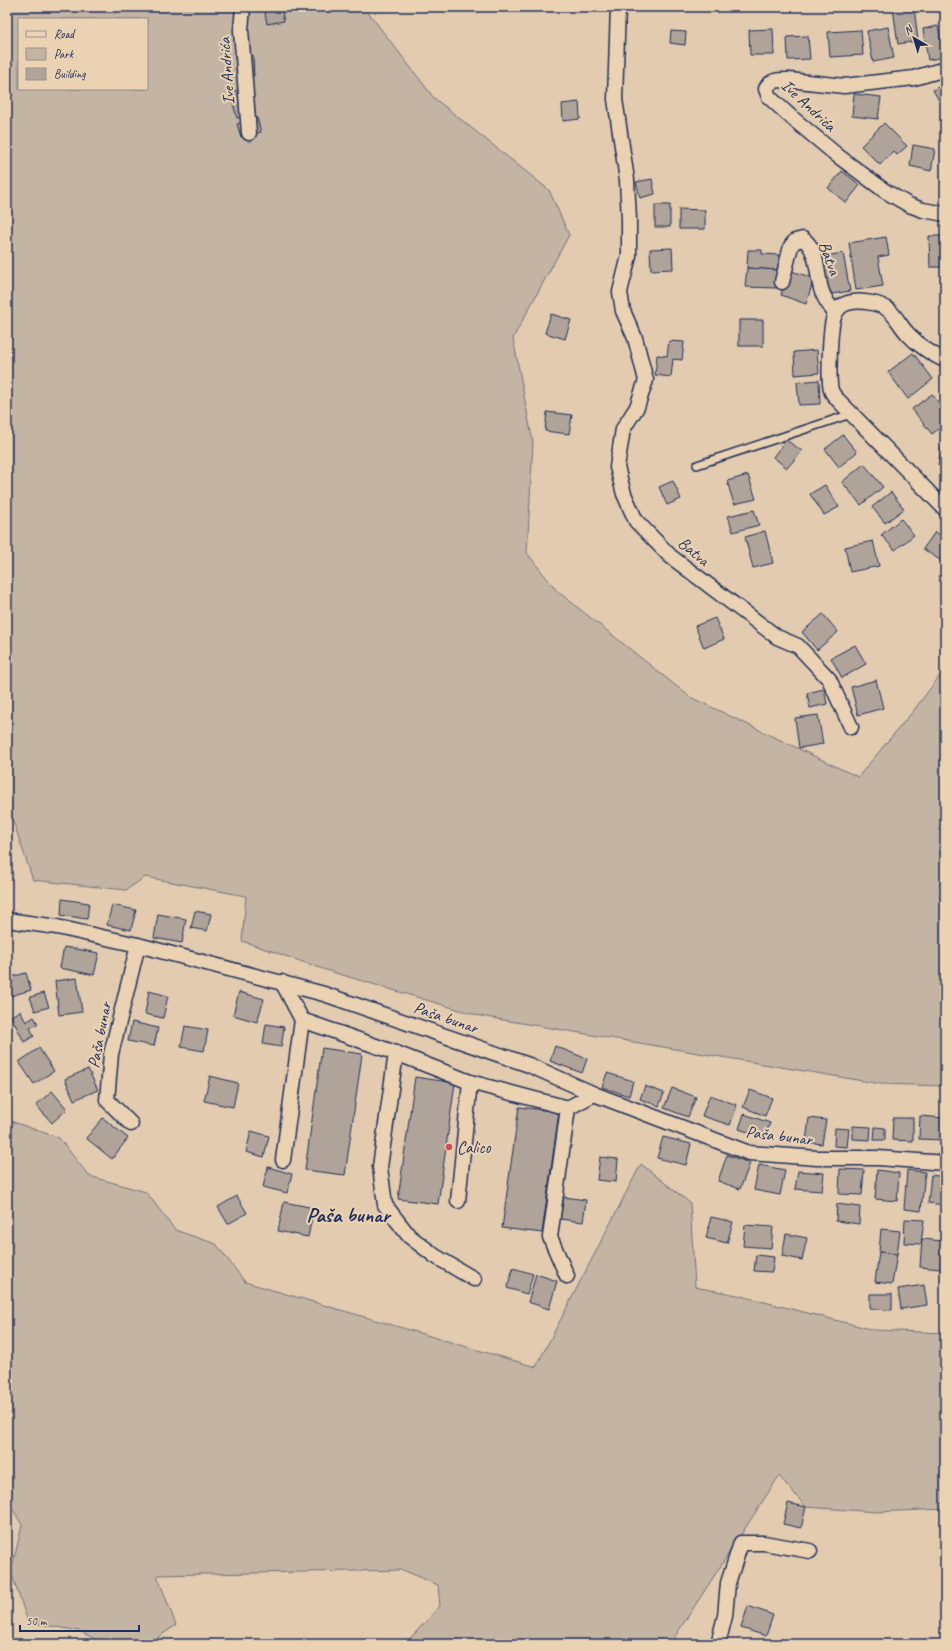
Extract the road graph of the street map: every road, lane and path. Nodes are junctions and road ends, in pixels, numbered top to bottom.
1 (243, 7) edge
2 (618, 7) edge
3 (945, 69) edge
4 (249, 133) dead end
5 (945, 214) edge
6 (782, 282) dead end
7 (835, 313) junction
8 (945, 360) edge
9 (851, 414) junction
10 (696, 465) dead end
11 (945, 509) edge
12 (851, 727) dead end
13 (7, 920) edge
14 (138, 945) junction
15 (282, 982) junction
16 (302, 1020) junction
17 (396, 1053) junction
18 (470, 1082) junction
19 (594, 1094) junction
20 (568, 1108) junction
21 (131, 1124) dead end
22 (283, 1160) dead end
23 (945, 1163) edge
24 (458, 1201) dead end
25 (567, 1276) dead end
26 (474, 1280) dead end
27 (810, 1551) dead end
28 (718, 1644) edge

1 - 4 street, Ive Andrića
2 - 12 street, Batva
3 - 5 street, Ive Andrića
6 - 7 street, Batva
7 - 8 street
7 - 9 street
9 - 10 lane
9 - 11 street
13 - 14 street, Paša bunar
14 - 15 street, Paša bunar
14 - 21 street, Paša bunar
15 - 16 street
15 - 19 street, Paša bunar
16 - 17 street
16 - 22 street
17 - 18 street
17 - 26 street
18 - 20 street
18 - 24 street
19 - 20 street
19 - 23 street, Paša bunar
20 - 25 street
27 - 28 street

